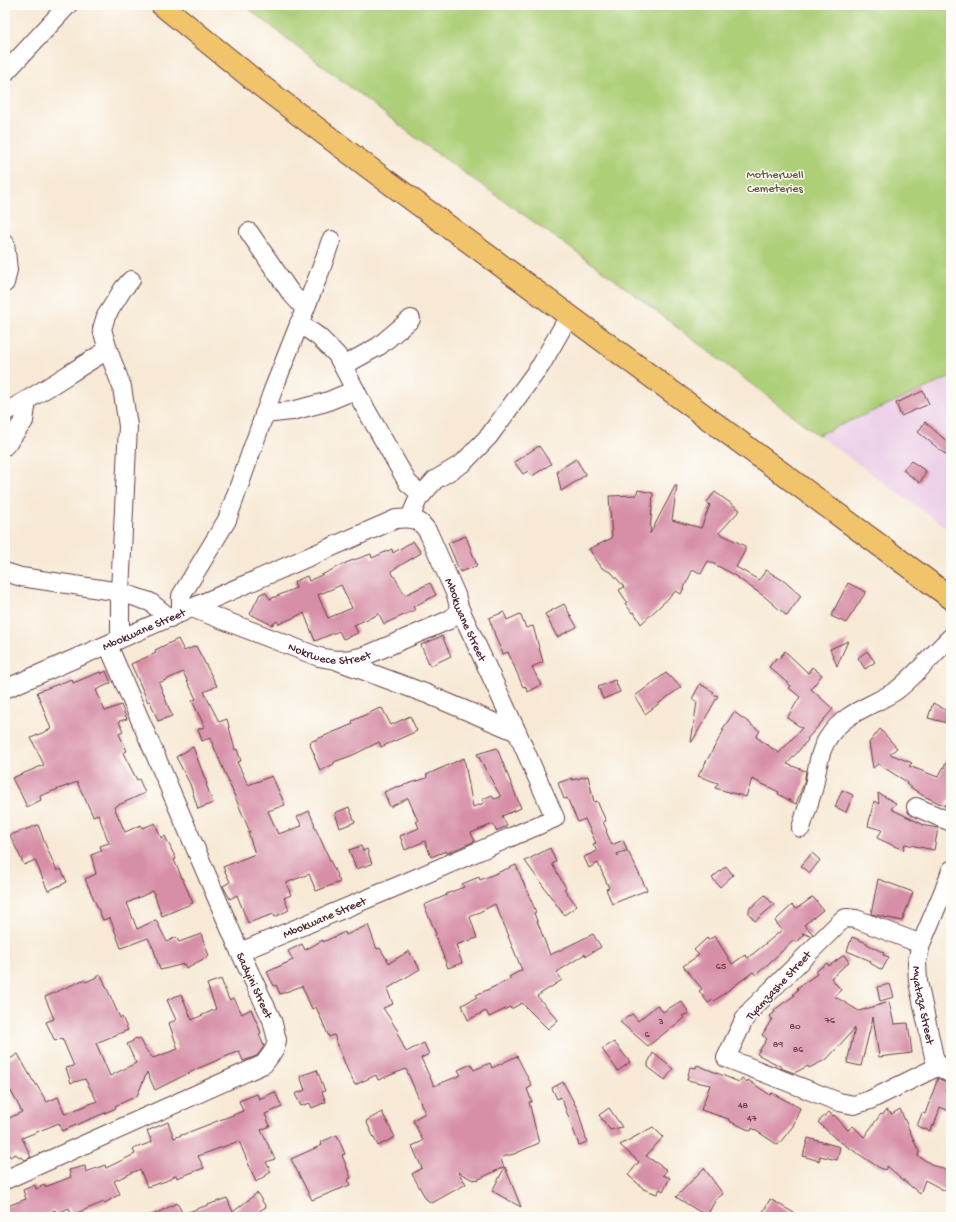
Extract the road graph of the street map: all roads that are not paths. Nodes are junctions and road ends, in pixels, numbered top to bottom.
1 (68, 5) edge
2 (162, 5) edge
3 (5, 72) edge
4 (249, 232) dead end
5 (331, 240) dead end
6 (5, 243) edge
7 (131, 280) dead end
8 (5, 283) edge
9 (302, 316) junction
10 (569, 316) junction
11 (411, 319) dead end
12 (108, 350) junction
13 (343, 366) junction
14 (356, 390) junction
15 (27, 401) junction
16 (5, 412) edge
17 (264, 414) junction
18 (5, 446) edge
19 (422, 495) junction
20 (410, 518) junction
21 (5, 572) edge
22 (120, 592) junction
23 (951, 598) edge
24 (459, 607) junction
25 (181, 613) junction
26 (951, 637) edge
27 (114, 642) junction
28 (334, 660) junction
29 (5, 689) edge
30 (517, 732) junction
31 (916, 807) dead end
32 (951, 822) edge
33 (801, 828) dead end
34 (949, 881) edge
35 (921, 944) junction
36 (240, 952) junction
37 (945, 1070) edge
38 (5, 1180) edge

1 - 3 street
2 - 10 main road
4 - 9 street
5 - 9 street
6 - 8 street
7 - 12 street
9 - 13 street
9 - 17 street
10 - 19 street
10 - 23 main road
11 - 13 street
12 - 15 street
12 - 22 street
13 - 14 street
14 - 17 street
14 - 19 street
15 - 16 street
15 - 18 street
17 - 25 street
19 - 20 street
20 - 24 street, Mbokwane Street
20 - 25 street, Mbokwane Street
21 - 22 street, Nokrwece Street
22 - 25 street, Nokrwece Street
22 - 27 street
24 - 28 street, Nokrwece Street
24 - 30 street, Mbokwane Street
25 - 27 street, Mbokwane Street
25 - 28 street, Nokrwece Street
26 - 33 street
27 - 29 street, Mbokwane Street
27 - 36 street, Sadyini Street
28 - 30 street
30 - 36 street, Mbokwane Street
31 - 32 street
34 - 35 street, Myataza Street
35 - 37 street, Myataza Street
35 - 37 street, Tyamzashe Street
36 - 38 street, Sadyini Street

